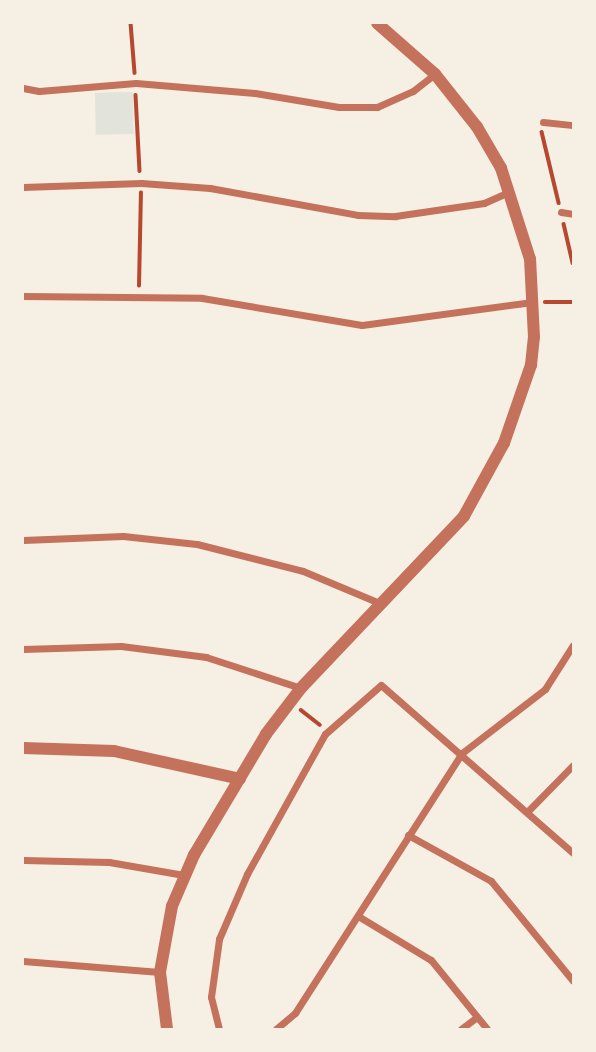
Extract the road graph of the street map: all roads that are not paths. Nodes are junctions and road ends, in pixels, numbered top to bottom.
1 (377, 23) edge
2 (435, 74) junction
3 (23, 88) edge
4 (543, 122) road end
5 (573, 125) edge
6 (23, 187) edge
7 (510, 191) junction
8 (561, 212) road end
9 (573, 214) edge
10 (23, 296) edge
11 (533, 302) junction
12 (23, 540) edge
13 (382, 604) junction
14 (573, 645) edge
15 (23, 649) edge
16 (301, 688) junction
17 (23, 748) edge
18 (462, 754) junction
19 (573, 765) edge
20 (240, 779) junction
21 (527, 812) junction
22 (408, 835) junction
23 (573, 853) edge
24 (23, 860) edge
25 (184, 875) junction
26 (358, 916) junction
27 (23, 961) edge
28 (160, 972) junction
29 (573, 981) edge
30 (477, 1017) junction
31 (167, 1029) edge
32 (219, 1029) edge
33 (276, 1029) edge
34 (461, 1029) edge
35 (487, 1029) edge

1 - 2 street
2 - 3 street
2 - 7 street
4 - 5 street
6 - 7 street
7 - 11 street
8 - 9 street
10 - 11 street
11 - 13 street
12 - 13 street
13 - 16 street
14 - 18 street
15 - 16 street
16 - 20 street
17 - 20 street
18 - 21 street
18 - 22 street
18 - 32 street
19 - 21 street
20 - 25 street
21 - 23 street
22 - 26 street
22 - 29 street
24 - 25 street
25 - 28 street
26 - 30 street
26 - 33 street
27 - 28 street
28 - 31 street
30 - 34 street
30 - 35 street

